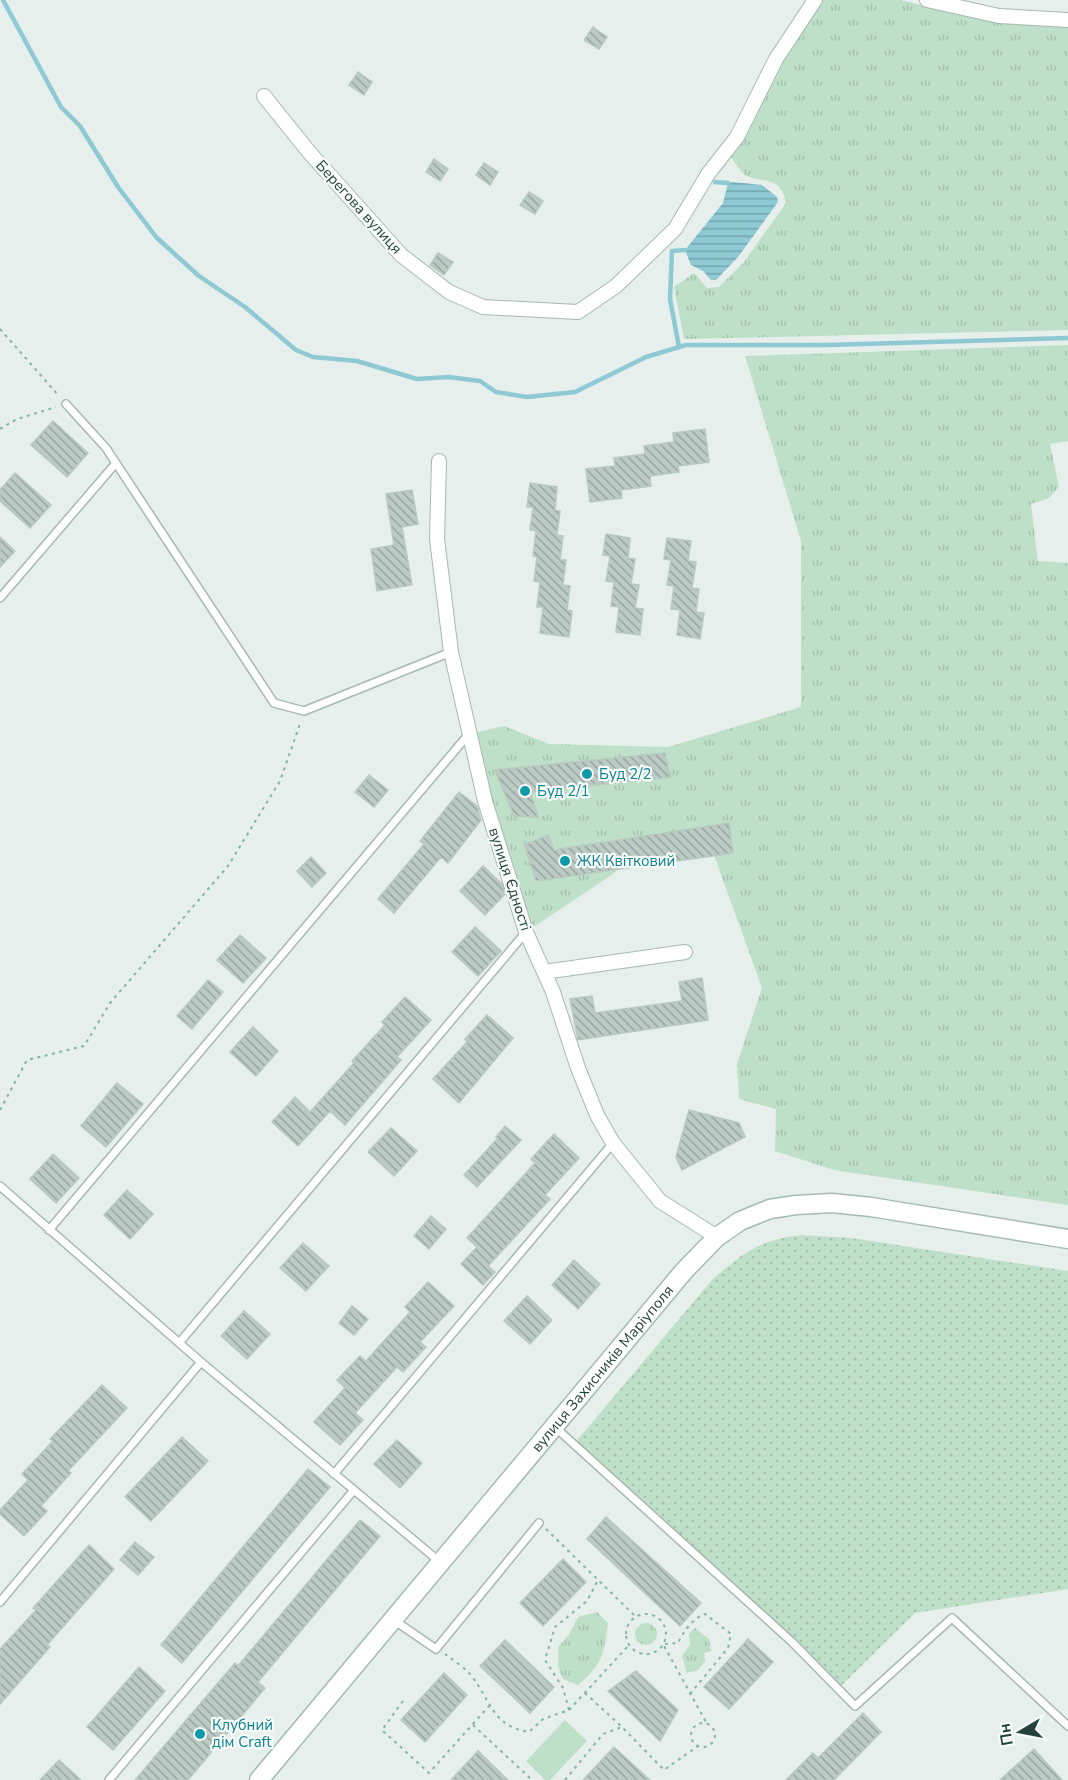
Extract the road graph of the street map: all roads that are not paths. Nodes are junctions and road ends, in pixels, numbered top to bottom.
1 (815, 0) edge
2 (927, 0) edge
3 (1068, 21) edge
4 (264, 96) dead end
5 (66, 404) road end
6 (439, 461) dead end
7 (116, 463) junction
8 (0, 598) edge
9 (451, 652) junction
10 (469, 734) junction
11 (526, 932) junction
12 (685, 952) dead end
13 (544, 972) junction
14 (613, 1143) junction
15 (0, 1186) edge
16 (49, 1230) junction
17 (717, 1237) junction
18 (1068, 1239) edge
19 (179, 1343) junction
20 (201, 1362) junction
21 (554, 1426) junction
22 (334, 1473) junction
23 (354, 1490) junction
24 (540, 1523) road end
25 (440, 1562) junction
26 (0, 1602) edge
27 (393, 1619) junction
28 (1068, 1726) edge
29 (109, 1780) edge
30 (259, 1780) edge

1 - 4 street, Берегова вулиця
2 - 3 street
5 - 7 lane
6 - 9 street, вулиця Єдності
7 - 8 lane
7 - 9 lane
9 - 10 street, вулиця Єдності
10 - 11 street, вулиця Єдності
10 - 16 lane
11 - 13 street, вулиця Єдності
11 - 19 lane
12 - 13 street
13 - 14 street, вулиця Єдності
14 - 17 street, вулиця Єдності
14 - 22 lane
15 - 16 lane
16 - 19 lane
17 - 18 main road, вулиця Захисників Маріуполя
17 - 21 main road, вулиця Захисників Маріуполя
19 - 20 lane
20 - 22 lane
20 - 26 lane
21 - 25 main road, вулиця Захисників Маріуполя
21 - 28 lane
22 - 23 lane
23 - 25 lane
23 - 29 lane
24 - 27 lane
25 - 27 main road, вулиця Захисників Маріуполя
27 - 30 main road, вулиця Захисників Маріуполя

